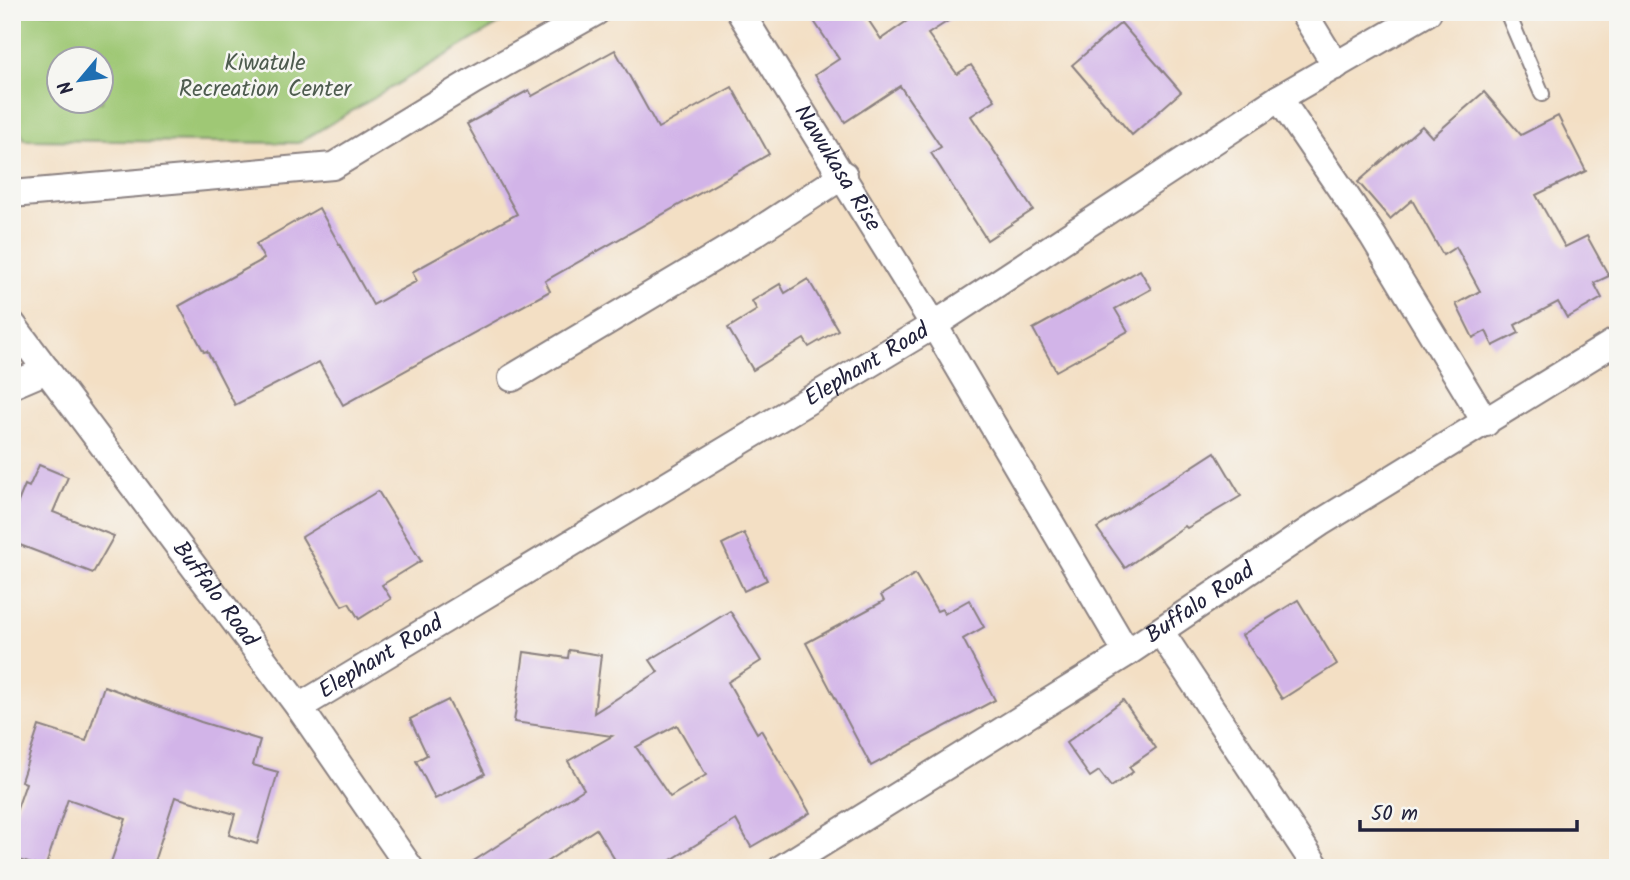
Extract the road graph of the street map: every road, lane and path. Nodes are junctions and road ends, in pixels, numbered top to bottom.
1 (596, 12) edge
2 (740, 12) edge
3 (1303, 12) edge
4 (1428, 12) edge
5 (1507, 12) edge
6 (1336, 65) junction
7 (1542, 94) dead end
8 (1279, 98) junction
9 (844, 176) junction
10 (12, 194) edge
11 (12, 324) edge
12 (934, 325) junction
13 (1618, 340) edge
14 (47, 369) junction
15 (512, 378) dead end
16 (12, 385) edge
17 (1486, 423) junction
18 (1160, 631) junction
19 (1127, 653) junction
20 (299, 707) junction
21 (410, 868) edge
22 (782, 868) edge
23 (1317, 868) edge

1 - 10 street
2 - 9 street, Nawukasa Rise
3 - 6 street
4 - 6 street, Elephant Road
5 - 7 lane
6 - 8 street, Elephant Road
8 - 12 street, Elephant Road
8 - 17 street
9 - 12 street, Nawukasa Rise
9 - 15 street
11 - 14 street, Buffalo Road
12 - 19 street, Nawukasa Rise
12 - 20 street, Elephant Road
13 - 17 street, Buffalo Road
14 - 16 street
14 - 20 street, Buffalo Road
17 - 18 street, Buffalo Road
18 - 19 street, Buffalo Road
18 - 23 street
19 - 22 street, Buffalo Road
20 - 21 street, Buffalo Road

